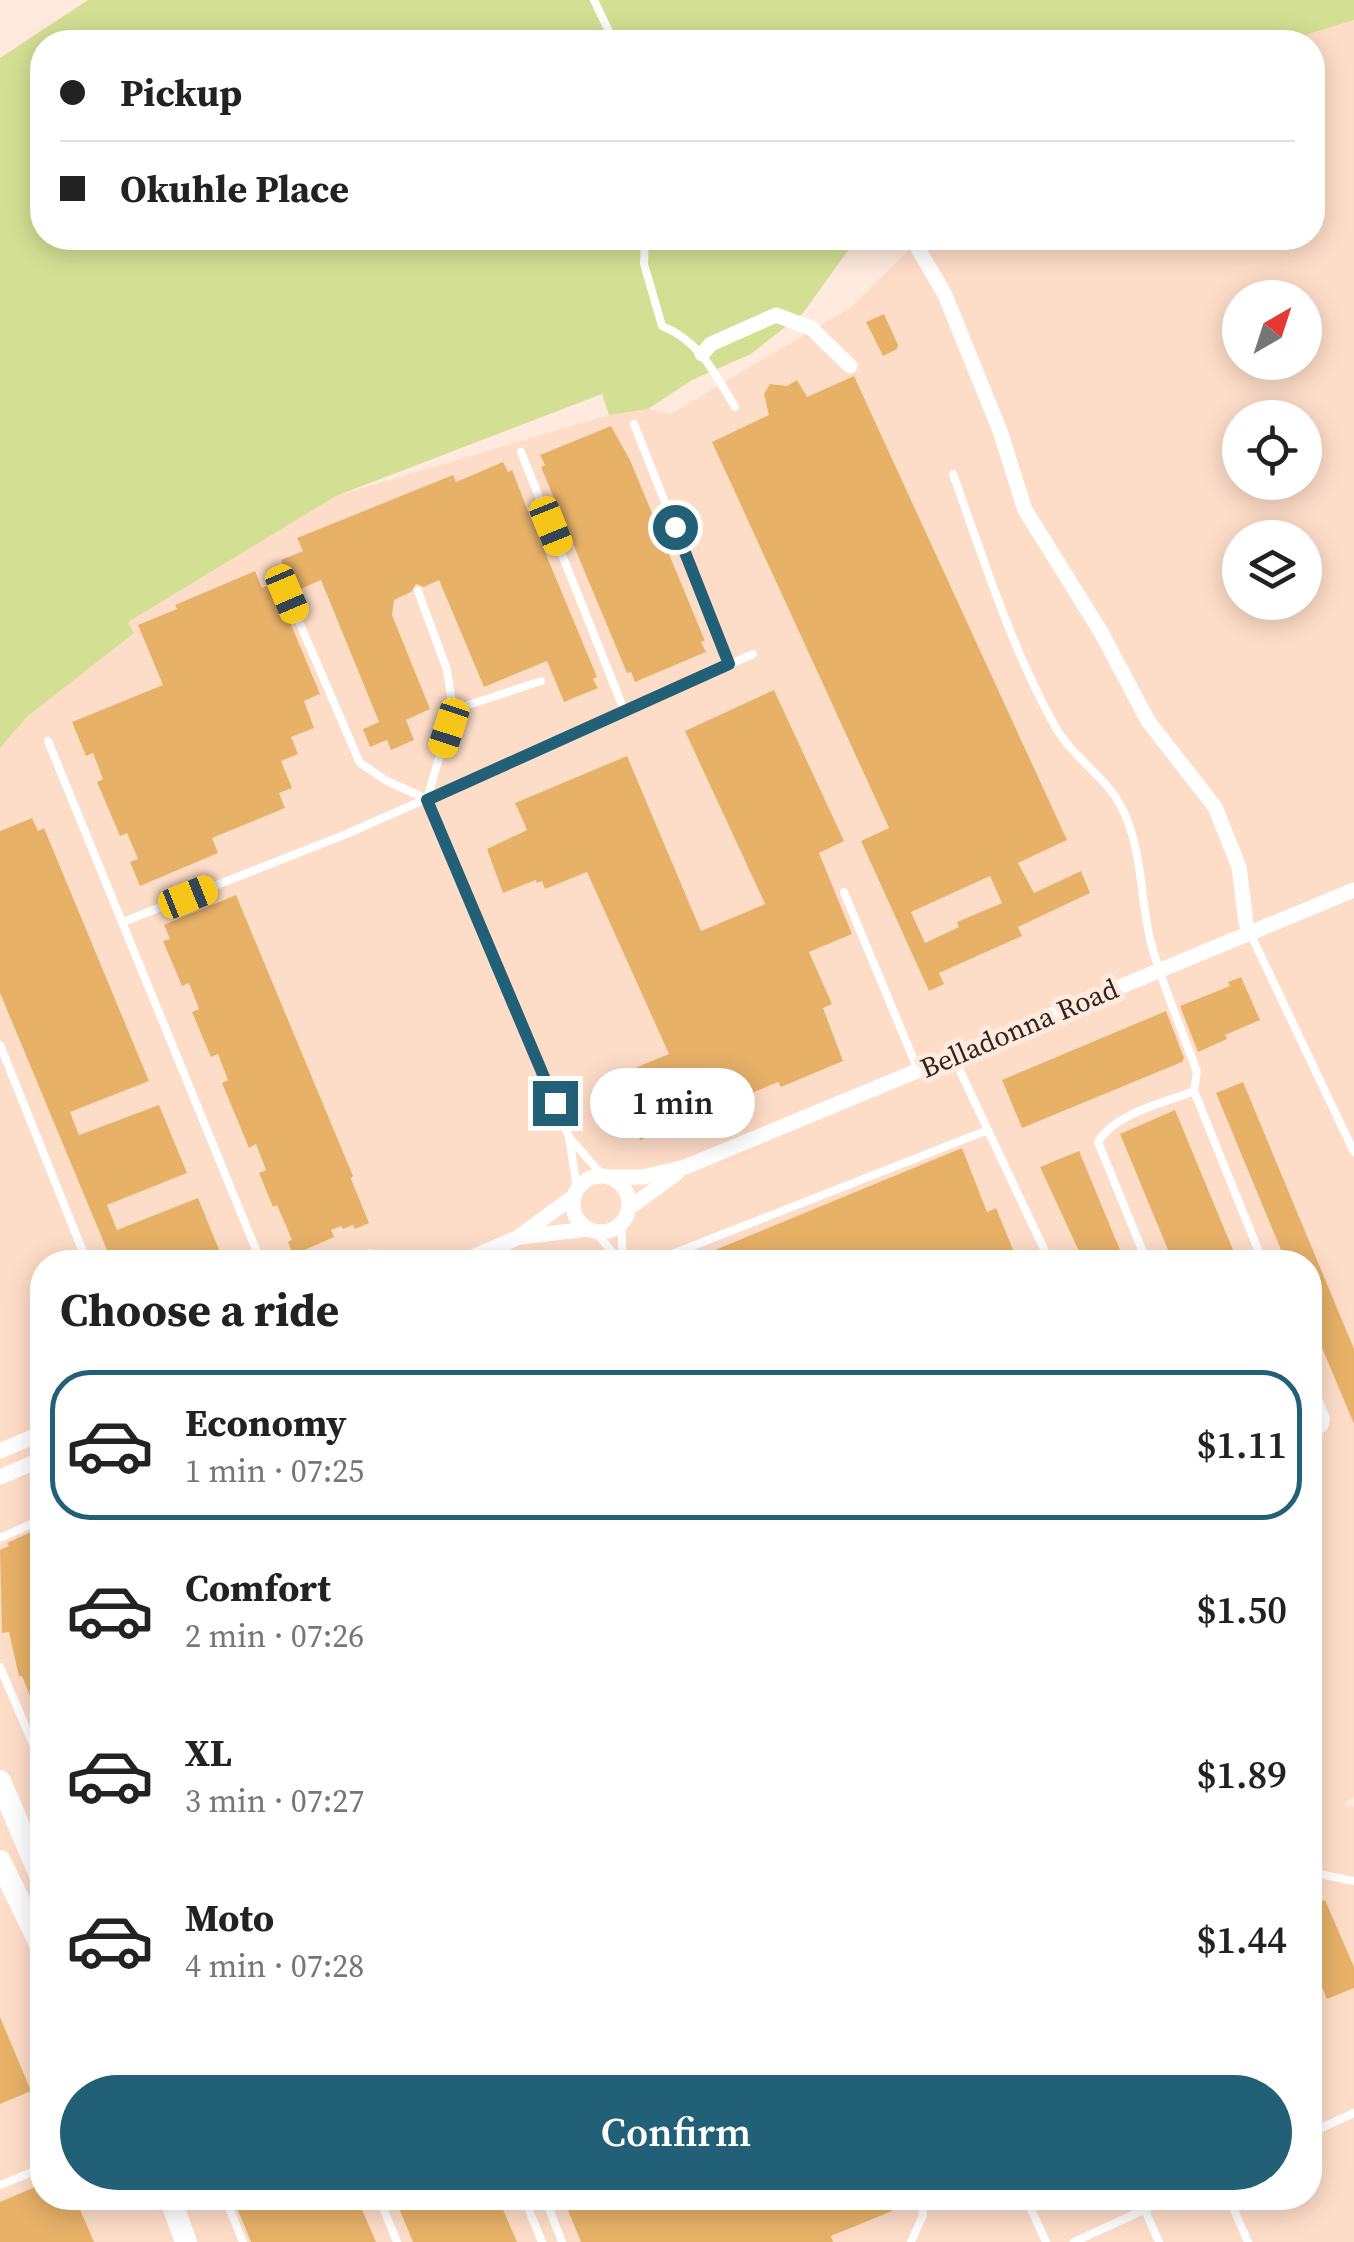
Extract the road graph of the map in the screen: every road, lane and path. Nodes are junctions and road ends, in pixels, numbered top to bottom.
1 (594, 0) edge
2 (608, 30) edge
3 (645, 250) edge
4 (919, 250) edge
5 (702, 354) junction
6 (850, 366) dead end
7 (735, 407) dead end
8 (634, 424) dead end
9 (521, 452) dead end
10 (953, 474) dead end
11 (418, 591) dead end
12 (287, 594) dead end
13 (753, 654) dead end
14 (729, 664) junction
15 (541, 681) dead end
16 (452, 710) junction
17 (624, 710) junction
18 (48, 740) dead end
19 (427, 800) junction
20 (1354, 890) edge
21 (844, 892) dead end
22 (123, 922) junction
23 (1250, 933) junction
24 (1160, 970) junction
25 (0, 1046) edge
26 (953, 1056) junction
27 (918, 1070) junction
28 (1194, 1091) junction
29 (988, 1130) junction
30 (570, 1137) junction
31 (1354, 1152) edge
32 (685, 1168) junction
33 (607, 1176) junction
34 (575, 1192) junction
35 (629, 1208) junction
36 (621, 1224) junction
37 (592, 1230) junction
38 (517, 1238) junction
39 (82, 1250) edge
40 (257, 1250) edge
41 (489, 1250) edge
42 (611, 1250) edge
43 (622, 1250) edge
44 (681, 1250) edge
45 (1044, 1250) edge
46 (1142, 1250) edge
47 (1258, 1250) edge
48 (30, 1438) edge
49 (0, 1451) edge
50 (30, 1464) edge
51 (0, 1477) edge
52 (30, 1524) edge
53 (0, 1538) edge
54 (0, 1668) edge
55 (30, 1737) edge
56 (0, 1781) edge
57 (30, 1852) edge
58 (0, 1861) edge
59 (1322, 1874) edge
60 (1354, 1881) edge
61 (30, 1923) edge
62 (1354, 2113) edge
63 (1322, 2128) edge
64 (30, 2173) edge
65 (0, 2185) edge
66 (173, 2210) edge
67 (230, 2210) edge
68 (384, 2210) edge
69 (529, 2210) edge
70 (550, 2210) edge
71 (923, 2210) edge
72 (1031, 2210) edge
73 (1140, 2210) edge
74 (1145, 2210) edge
75 (1235, 2210) edge
76 (186, 2242) edge
77 (243, 2242) edge
78 (397, 2242) edge
79 (542, 2242) edge
80 (562, 2242) edge
81 (911, 2242) edge
82 (1046, 2242) edge
83 (1074, 2242) edge
84 (1158, 2242) edge
85 (1248, 2242) edge

1 - 2 lane
3 - 5 lane
4 - 23 street
5 - 6 street
5 - 7 lane
8 - 14 lane
9 - 17 lane
10 - 24 lane
11 - 16 lane
12 - 19 lane
13 - 14 lane
14 - 17 lane
15 - 16 lane
16 - 19 lane
17 - 19 lane
18 - 22 lane
19 - 22 lane
19 - 30 lane
20 - 23 street, Belladonna Road
21 - 27 lane
22 - 40 lane
23 - 24 street, Belladonna Road
23 - 31 lane
24 - 26 street, Belladonna Road
24 - 28 lane
25 - 39 lane
26 - 27 street, Belladonna Road
26 - 29 lane
27 - 32 street, Belladonna Road
28 - 46 lane
28 - 47 lane
29 - 44 lane
29 - 45 lane
30 - 33 lane
30 - 34 lane
32 - 33 street, Belladonna Road
32 - 35 street, Belladonna Road
33 - 34 street, Belladonna Road
33 - 35 street
34 - 37 street
34 - 38 street, Belladonna Road
35 - 36 street, Belladonna Road
36 - 37 street, Belladonna Road
36 - 43 lane
37 - 38 street, Belladonna Road
37 - 42 lane
38 - 41 street, Belladonna Road
48 - 49 street
50 - 51 street
52 - 53 lane
54 - 55 lane
56 - 57 street
58 - 61 street
59 - 60 lane
62 - 63 lane
64 - 65 lane
66 - 76 street
67 - 77 lane
68 - 78 lane
69 - 79 lane
70 - 80 lane
71 - 81 lane
72 - 82 lane
73 - 83 lane
74 - 84 lane
75 - 85 lane

